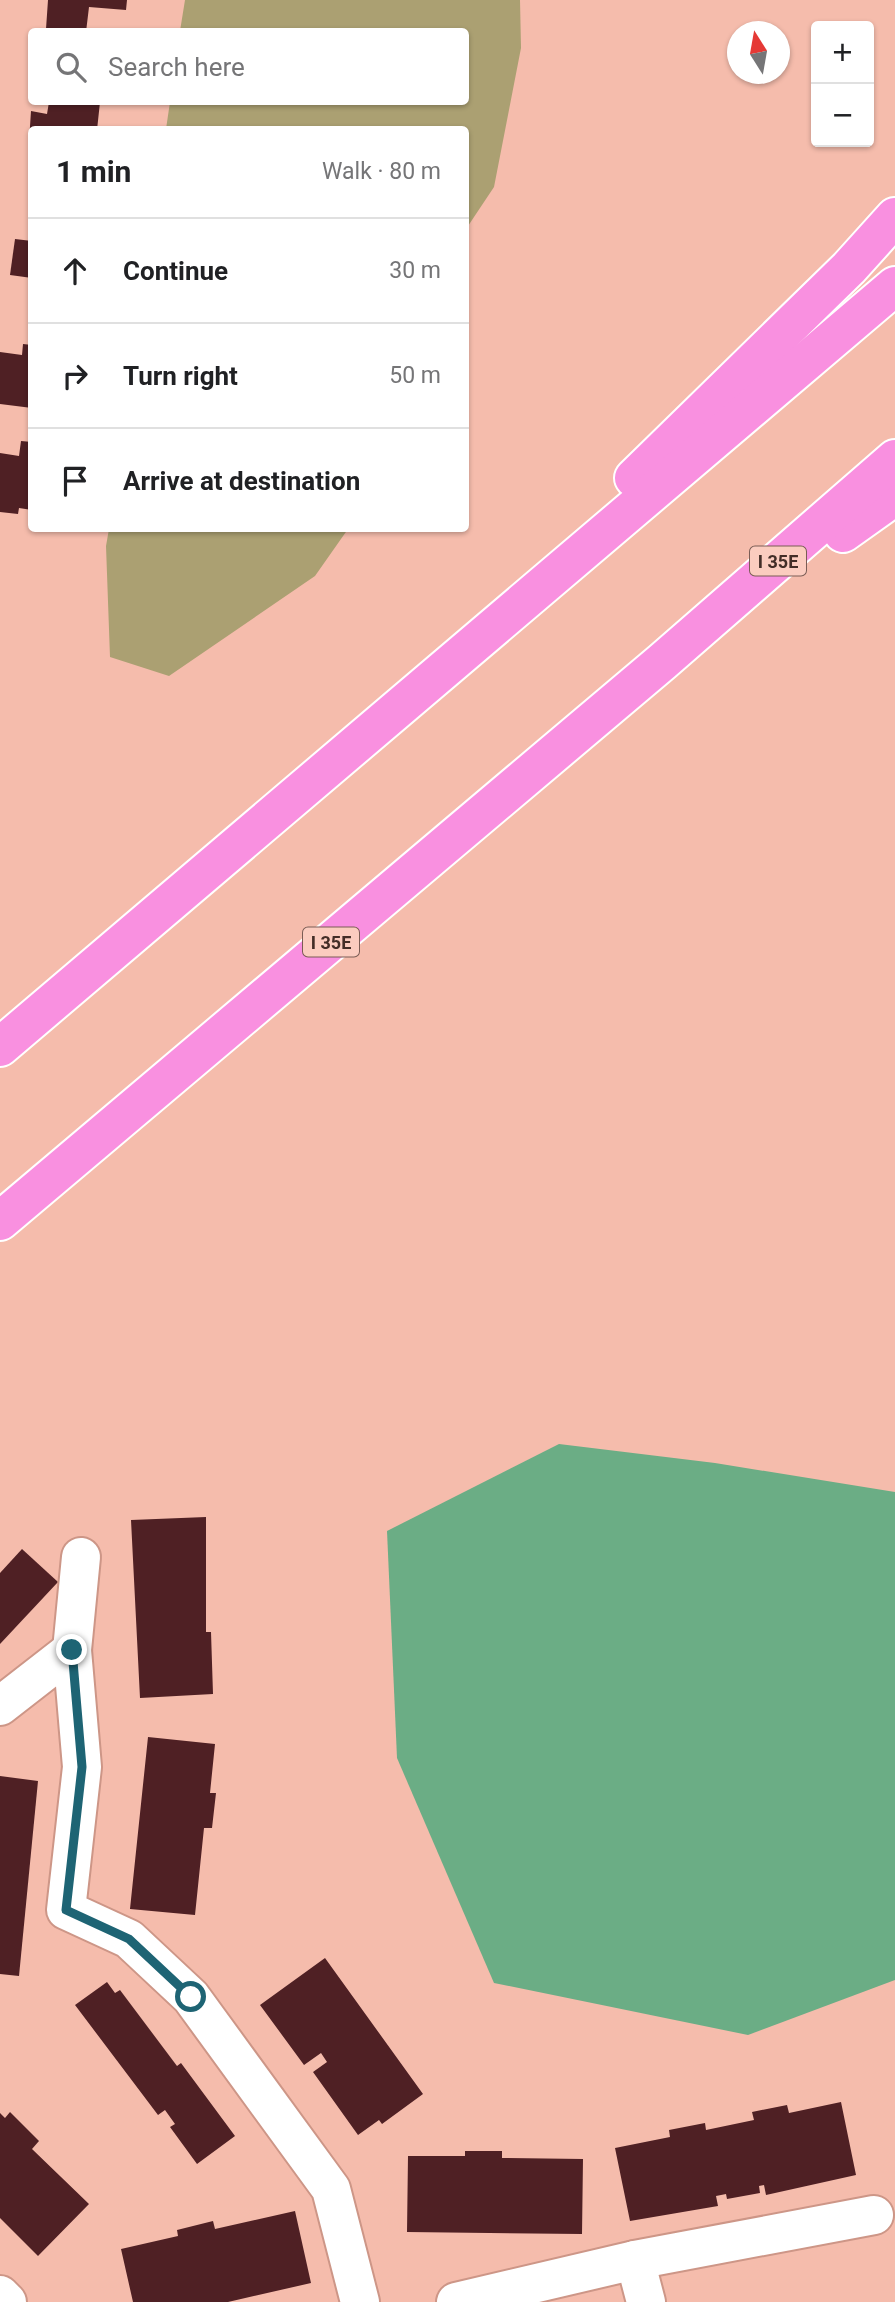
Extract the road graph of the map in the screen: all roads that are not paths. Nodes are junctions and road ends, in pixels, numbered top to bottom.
1 (895, 217) edge
2 (895, 286) edge
3 (895, 459) edge
4 (895, 496) edge
5 (662, 662) junction
6 (390, 716) junction
7 (0, 1047) edge
8 (0, 1221) edge
9 (81, 1557) dead end
10 (72, 1650) junction
11 (0, 1706) edge
12 (874, 2215) dead end
13 (635, 2260) junction
14 (0, 2295) edge
15 (7, 2302) edge
16 (360, 2302) edge
17 (456, 2302) edge
18 (646, 2302) edge

1 - 6 highway
2 - 6 highway
3 - 5 highway, I 35E
4 - 5 highway
5 - 8 highway, I 35E
6 - 7 highway
9 - 10 street
10 - 11 street
10 - 16 street
12 - 13 street
13 - 17 street
13 - 18 street
14 - 15 street

